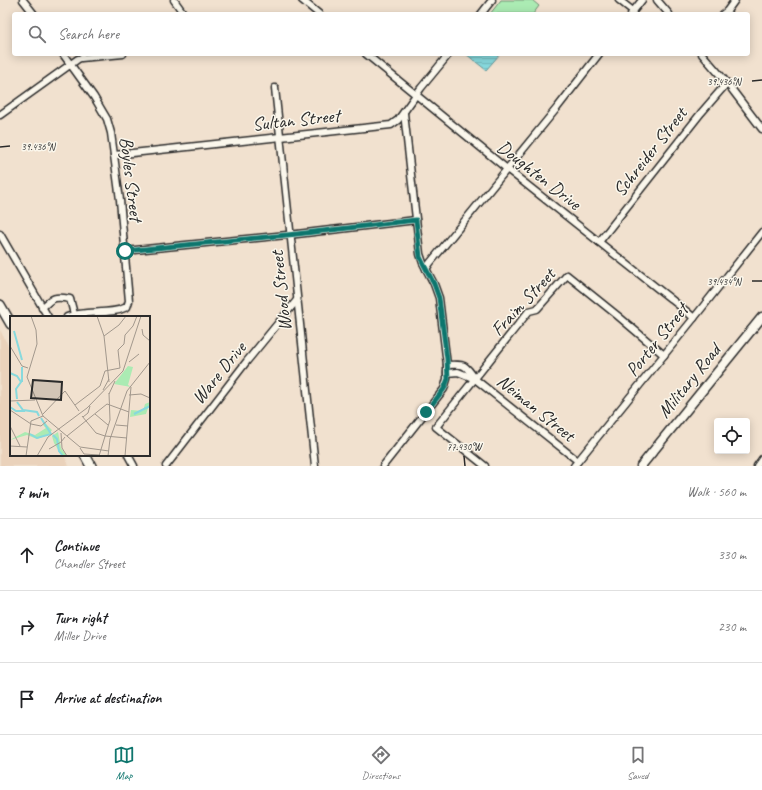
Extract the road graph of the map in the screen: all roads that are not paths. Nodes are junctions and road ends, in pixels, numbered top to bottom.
1 (23, 0) edge
2 (174, 0) edge
3 (302, 0) edge
4 (492, 0) edge
5 (619, 0) edge
6 (642, 0) edge
7 (657, 0) edge
8 (735, 0) edge
9 (32, 12) edge
10 (183, 12) edge
11 (314, 12) edge
12 (483, 12) edge
13 (631, 12) edge
14 (633, 12) edge
15 (667, 12) edge
16 (726, 12) edge
17 (64, 56) edge
18 (102, 56) edge
19 (368, 56) edge
20 (447, 56) edge
21 (597, 56) edge
22 (704, 56) edge
23 (70, 64) junction
24 (727, 83) junction
25 (275, 88) dead end
26 (416, 95) junction
27 (404, 113) junction
28 (0, 115) edge
29 (762, 128) edge
30 (280, 137) junction
31 (114, 156) junction
32 (507, 169) junction
33 (416, 220) junction
34 (762, 232) edge
35 (0, 234) edge
36 (290, 234) junction
37 (599, 242) junction
38 (125, 251) junction
39 (426, 269) junction
40 (298, 300) junction
41 (0, 305) edge
42 (42, 308) junction
43 (74, 314) junction
44 (47, 316) edge
45 (69, 316) edge
46 (762, 317) edge
47 (694, 318) junction
48 (10, 322) edge
49 (664, 355) junction
50 (447, 365) junction
51 (447, 373) junction
52 (475, 379) junction
53 (86, 456) edge
54 (129, 456) edge
55 (762, 459) edge
56 (576, 464) edge
57 (91, 466) edge
58 (134, 466) edge
59 (166, 466) edge
60 (315, 466) edge
61 (383, 466) edge
62 (485, 466) edge
63 (641, 466) edge
64 (757, 466) edge

1 - 9 street
2 - 10 street
3 - 11 street
4 - 12 street
5 - 13 street
6 - 14 street
7 - 15 street
8 - 16 street
17 - 23 street, Boyles Street
18 - 23 street
19 - 26 street, Doughten Drive
20 - 26 street, Sultan Street
21 - 32 street
22 - 24 street
23 - 28 street
23 - 31 street, Boyles Street
24 - 29 street
24 - 37 street, Schreider Street
25 - 30 street, Wood Street
26 - 27 street, Sultan Street
26 - 32 street, Doughten Drive
27 - 30 street, Sultan Street
27 - 33 street
30 - 31 street, Sultan Street
30 - 36 street, Wood Street
31 - 38 street, Boyles Street
32 - 37 street, Doughten Drive
32 - 39 street
33 - 36 street
33 - 39 street
34 - 47 street, Porter Street
35 - 42 street
36 - 38 street
36 - 40 street, Wood Street
37 - 47 street, Doughten Drive
38 - 43 street, Boyles Street
39 - 50 street
40 - 59 street, Ware Drive
40 - 60 street, Wood Street
41 - 48 main road
42 - 43 street
42 - 44 street
43 - 45 street, Boyles Street
46 - 63 street, Military Road
47 - 49 street, Porter Street
49 - 52 street, Fraim Street
49 - 56 street, Porter Street
50 - 51 street
50 - 52 street, Neiman Street
51 - 52 street, Neiman Street
51 - 61 street
52 - 56 street, Neiman Street
52 - 62 street, Fraim Street
53 - 57 main road
54 - 58 street
55 - 64 street

